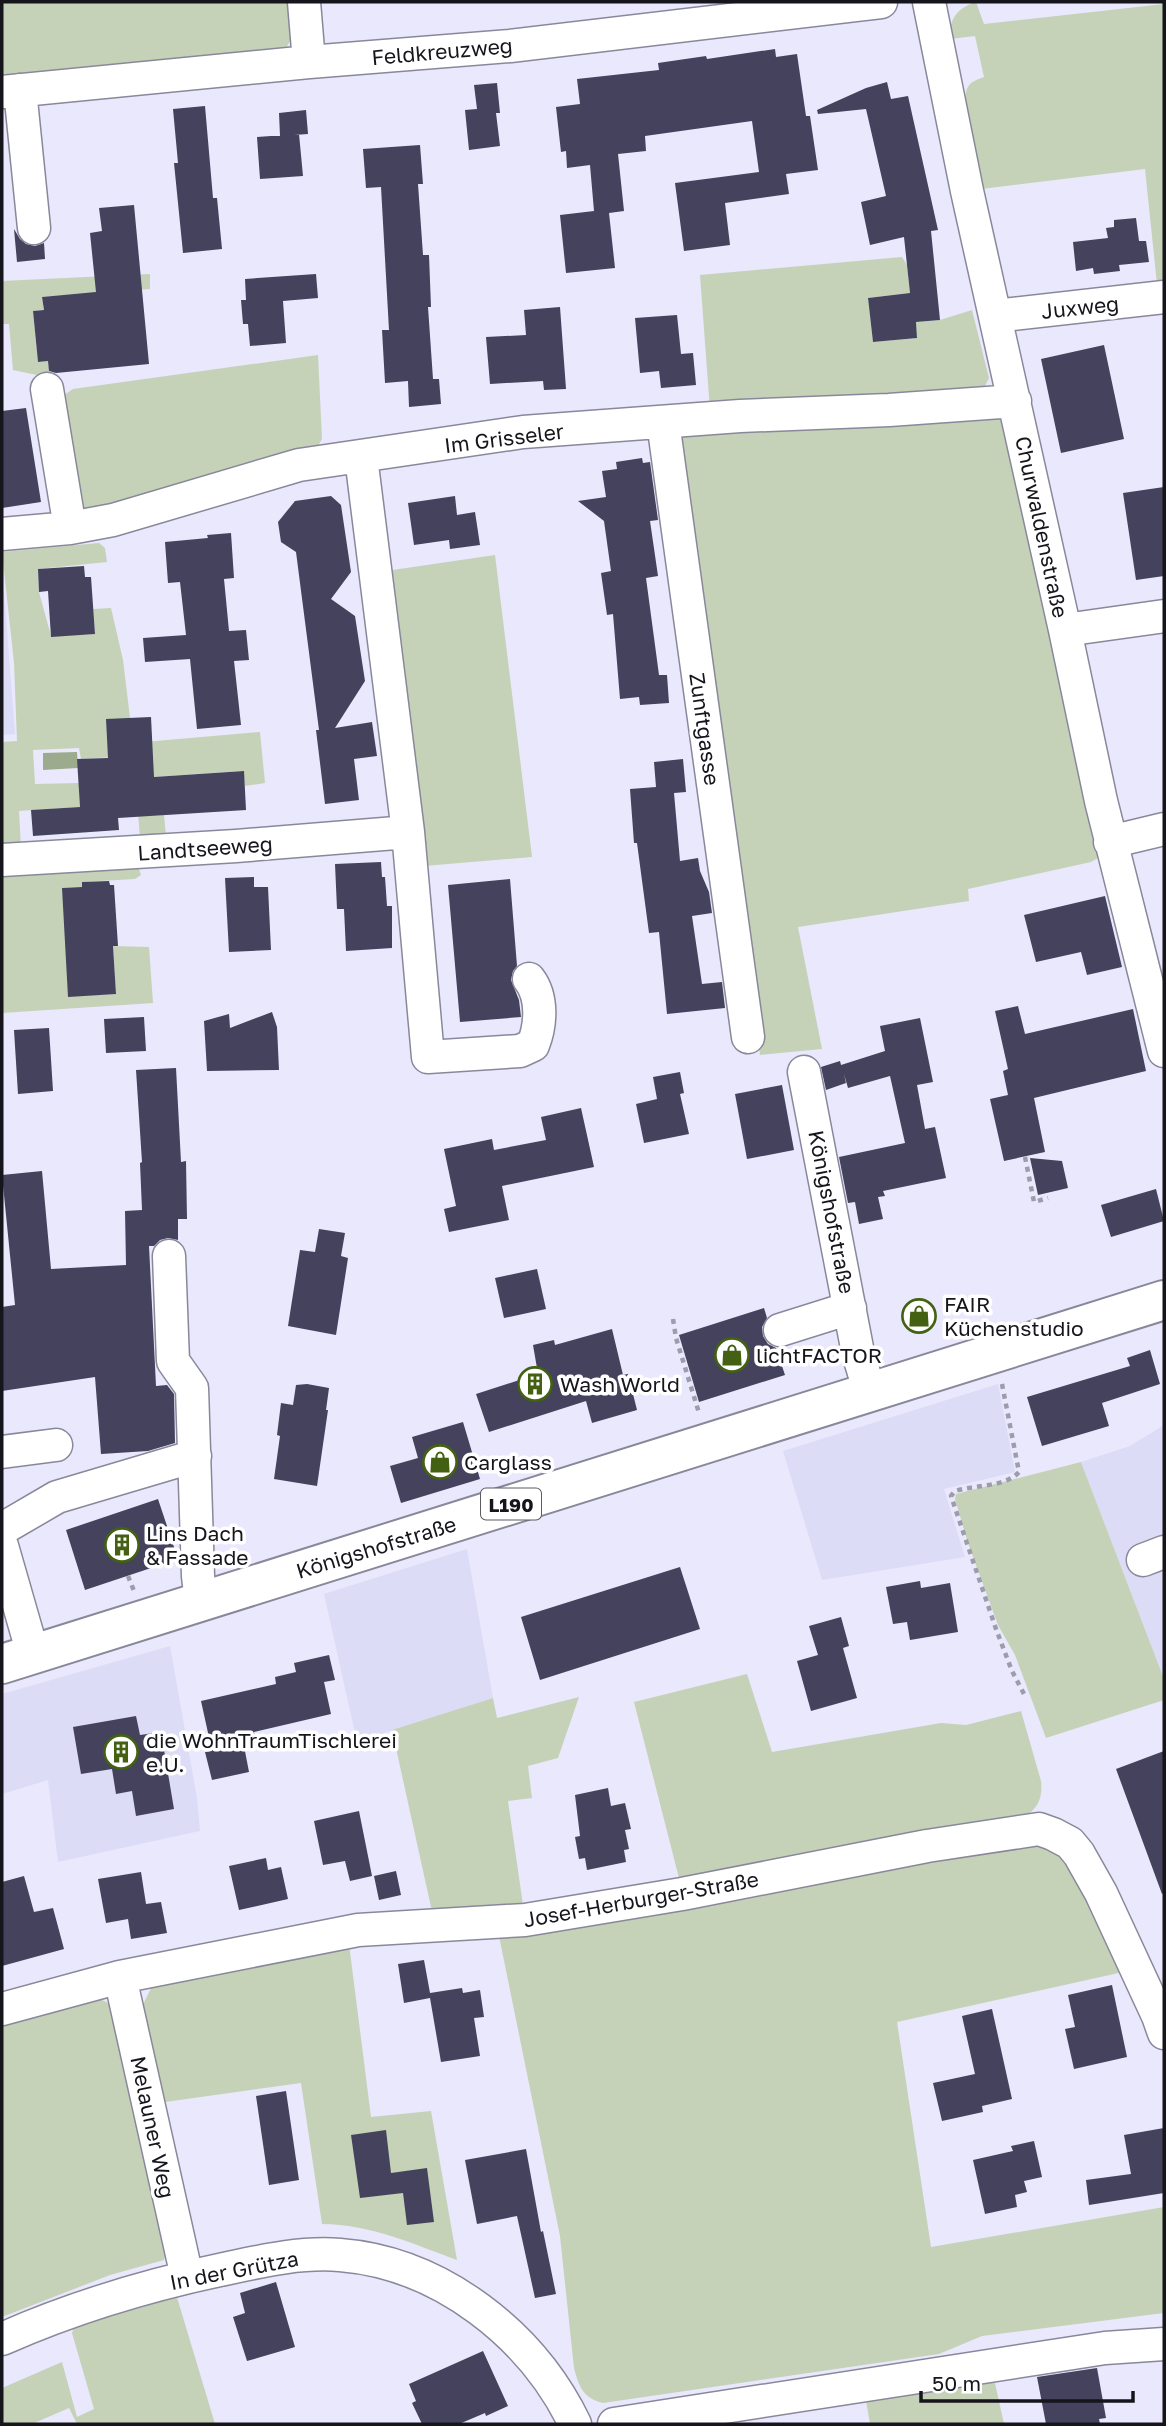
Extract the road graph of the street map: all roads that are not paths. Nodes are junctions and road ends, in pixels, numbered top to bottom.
1 (304, 2) edge
2 (881, 2) edge
3 (929, 2) edge
4 (309, 62) junction
5 (11, 91) edge
6 (34, 228) dead end
7 (1164, 297) edge
8 (995, 316) junction
9 (47, 389) dead end
10 (1015, 401) junction
11 (663, 422) junction
12 (361, 457) junction
13 (70, 528) junction
14 (2, 534) edge
15 (1164, 616) edge
16 (1065, 630) junction
17 (1164, 830) edge
18 (408, 832) junction
19 (1110, 842) junction
20 (2, 860) edge
21 (530, 979) dead end
22 (1162, 1032) edge
23 (748, 1037) dead end
24 (804, 1072) dead end
25 (169, 1256) dead end
26 (1164, 1300) edge
27 (850, 1308) junction
28 (780, 1330) dead end
29 (870, 1393) junction
30 (56, 1445) dead end
31 (2, 1452) edge
32 (195, 1456) junction
33 (2, 1529) edge
34 (2, 1546) edge
35 (201, 1602) junction
36 (17, 1659) edge
37 (120, 1977) junction
38 (2, 2008) edge
39 (1164, 2033) edge
40 (187, 2277) junction
41 (2, 2339) edge
42 (1164, 2344) edge
43 (575, 2424) edge
44 (614, 2424) edge

1 - 4 street
2 - 4 street, Feldkreuzweg
3 - 8 street, Churwaldenstraße
4 - 5 street, Feldkreuzweg
5 - 6 street
7 - 8 street, Juxweg
8 - 10 street, Churwaldenstraße
9 - 13 street
10 - 11 street, Im Grisseler
10 - 16 street, Churwaldenstraße
11 - 12 street, Im Grisseler
11 - 23 street, Zunftgasse
12 - 13 street, Im Grisseler
12 - 18 street
13 - 14 street, Im Grisseler
15 - 16 street
16 - 19 street, Churwaldenstraße
17 - 19 street
18 - 20 street, Landtseeweg
18 - 21 street
19 - 22 street, Churwaldenstraße
24 - 27 street, Königshofstraße
25 - 32 street
26 - 29 main road, Königshofstraße / L190
27 - 28 street
27 - 29 street, Königshofstraße
29 - 35 main road, Königshofstraße / L190
30 - 31 street
32 - 33 street
32 - 35 street
34 - 36 street
35 - 36 main road, Königshofstraße / L190
37 - 38 street, Josef-Herburger-Straße
37 - 39 street, Josef-Herburger-Straße
37 - 40 street, Melauner Weg
40 - 41 street, In der Grütza
40 - 43 street, In der Grütza
42 - 44 street

